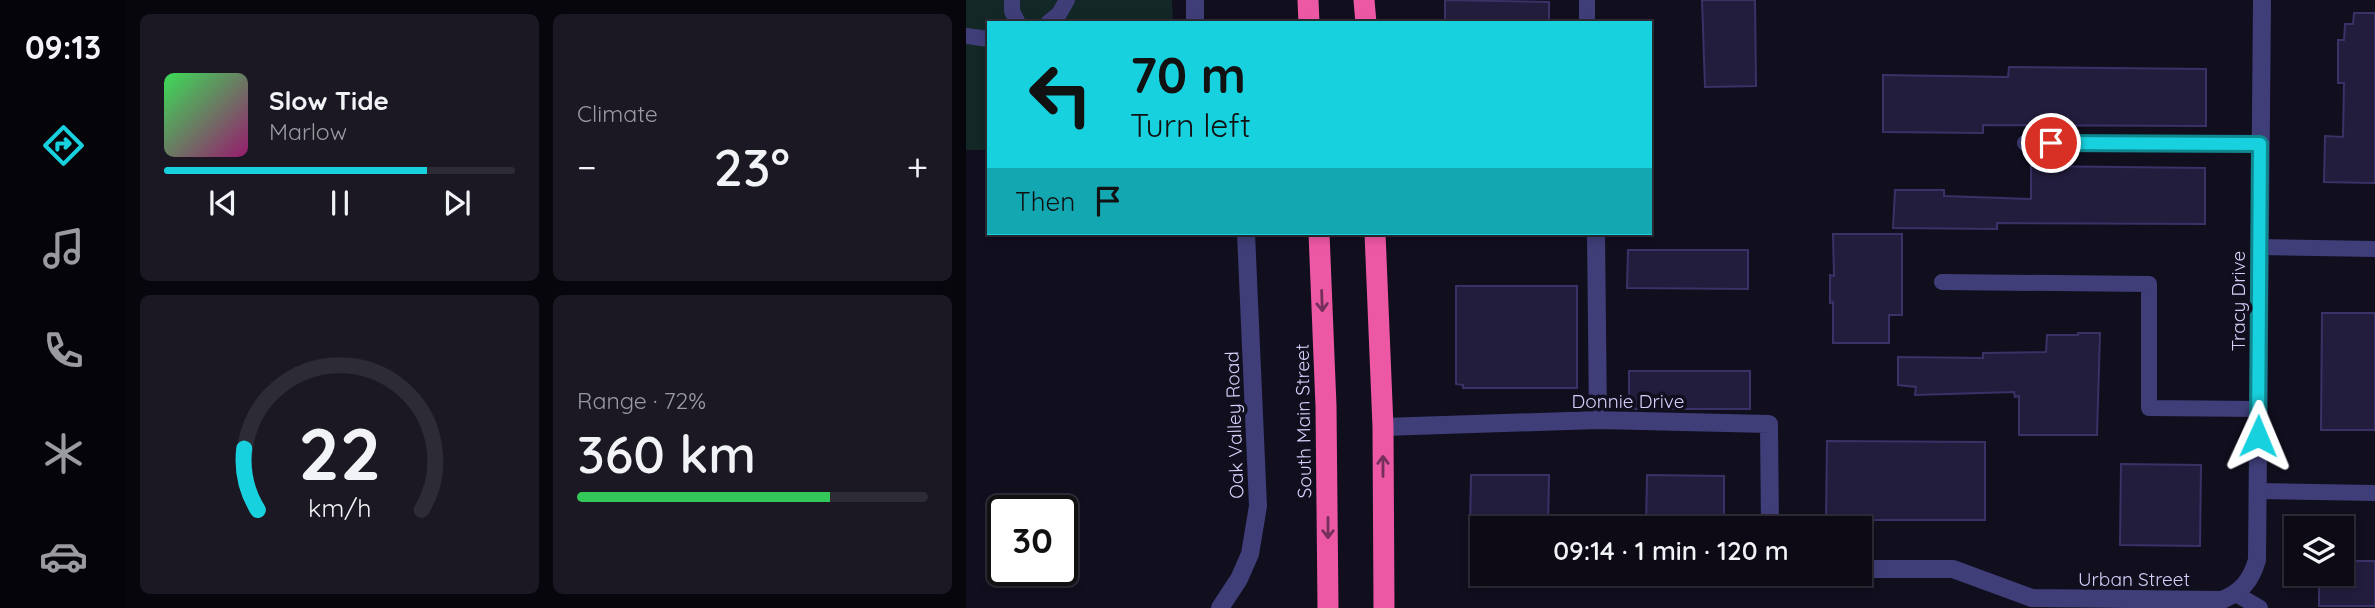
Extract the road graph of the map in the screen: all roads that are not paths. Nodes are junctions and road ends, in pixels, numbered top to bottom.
1 (1012, 0) edge
2 (1067, 0) edge
3 (1195, 0) edge
4 (1308, 0) edge
5 (1364, 0) edge
6 (1587, 0) edge
7 (2262, 0) edge
8 (1017, 21) edge
9 (1050, 21) edge
10 (1195, 21) edge
11 (1309, 21) edge
12 (1366, 21) edge
13 (1587, 21) edge
14 (966, 36) edge
15 (987, 39) edge
16 (2025, 143) dead end
17 (2260, 144) junction
18 (1246, 235) edge
19 (1319, 235) edge
20 (1375, 235) edge
21 (1596, 235) edge
22 (2259, 247) junction
23 (2375, 249) edge
24 (1942, 282) dead end
25 (2259, 409) junction
26 (1598, 420) junction
27 (1383, 427) junction
28 (2258, 491) junction
29 (2375, 493) edge
30 (1770, 516) edge
31 (1872, 569) edge
32 (2236, 594) junction
33 (2128, 605) edge
34 (1220, 608) edge
35 (1328, 608) edge
36 (1384, 608) edge
37 (2260, 608) edge

1 - 8 lane
2 - 9 lane
3 - 10 street
4 - 11 highway
5 - 12 highway
6 - 13 lane
7 - 17 street, Tracy Drive
14 - 15 lane
16 - 17 lane
17 - 22 street, Tracy Drive
18 - 34 street, Oak Valley Road
19 -> 35 highway, South Main Street
20 - 27 highway
21 - 26 street
22 - 23 lane
22 - 25 street, Tracy Drive
24 - 25 lane
25 - 28 street, Tracy Drive
26 - 27 street, Donnie Drive
26 - 30 street, Donnie Drive
36 -> 27 highway
28 - 29 lane
28 - 32 street, Tracy Drive
31 - 33 street, Urban Street
32 - 33 street, Urban Street
32 - 37 lane

